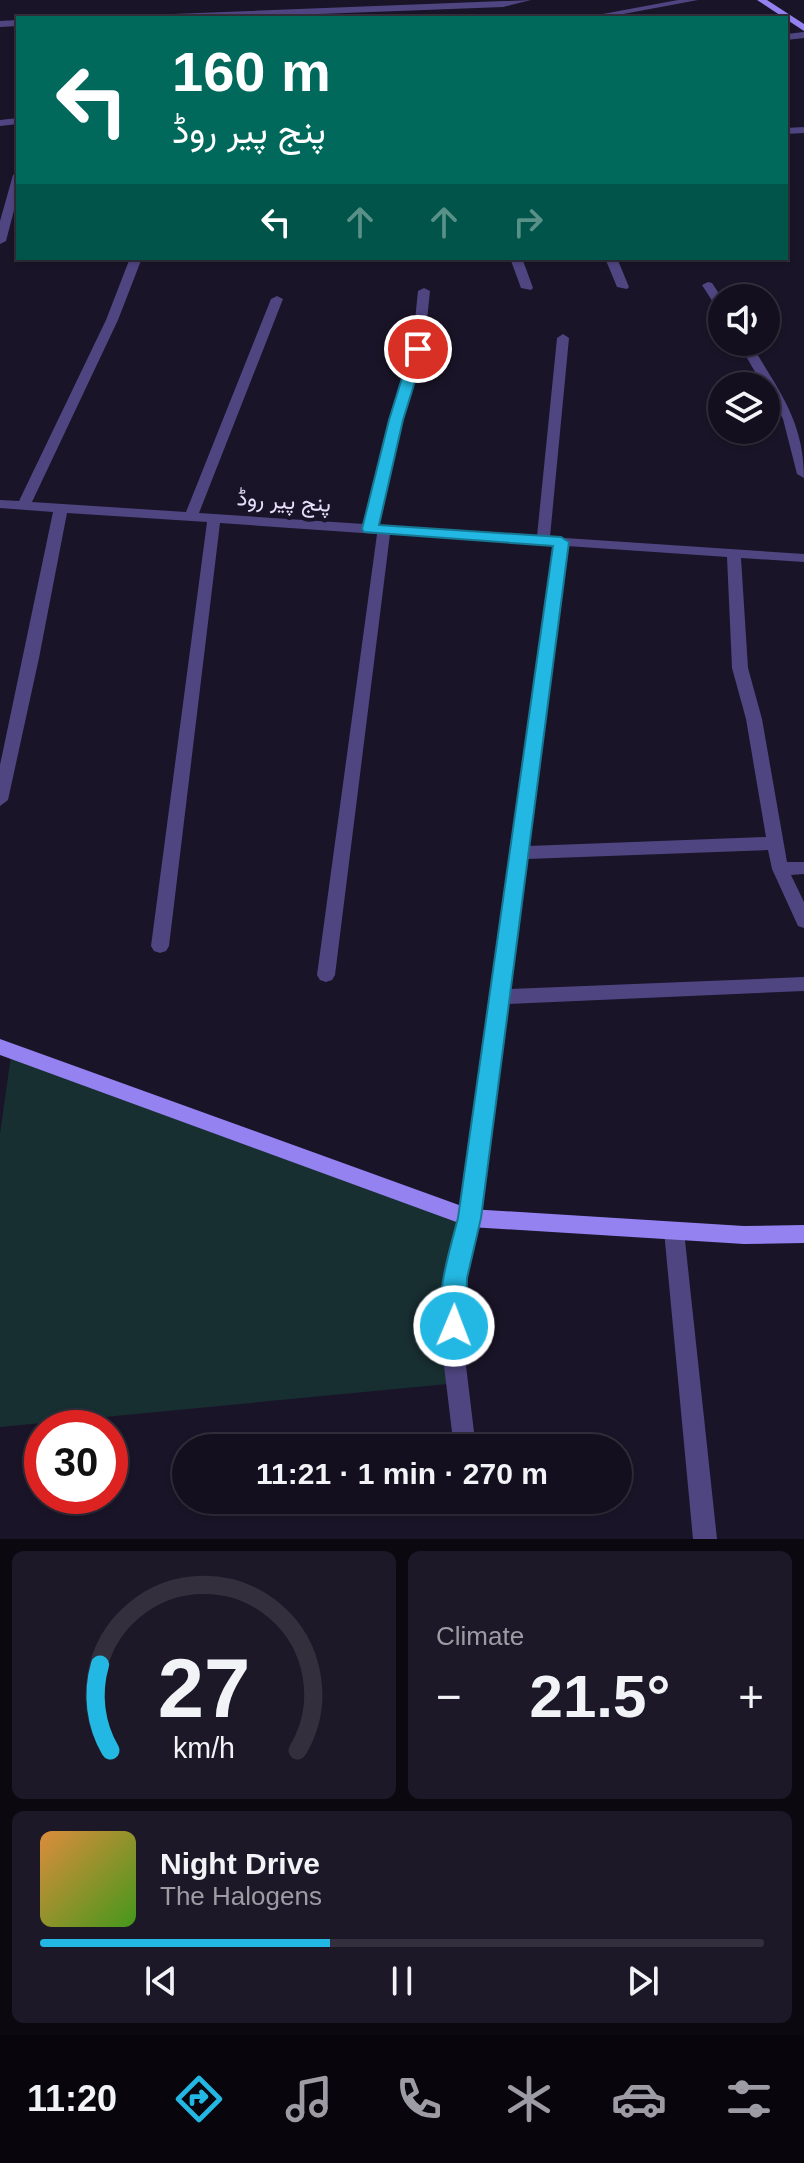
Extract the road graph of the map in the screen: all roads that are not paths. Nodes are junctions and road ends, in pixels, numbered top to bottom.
1 (527, 0) edge
2 (694, 0) edge
3 (761, 0) edge
4 (198, 16) edge
5 (598, 16) edge
6 (786, 16) edge
7 (16, 182) edge
8 (0, 241) edge
9 (135, 260) edge
10 (517, 260) edge
11 (612, 260) edge
12 (623, 287) dead end
13 (527, 288) dead end
14 (424, 291) dead end
15 (277, 299) dead end
16 (563, 338) dead end
17 (752, 356) edge
18 (804, 474) edge
19 (0, 504) edge
20 (23, 506) junction
21 (61, 508) junction
22 (191, 517) junction
23 (214, 519) junction
24 (377, 529) junction
25 (552, 541) junction
26 (734, 553) junction
27 (804, 558) edge
28 (0, 800) edge
29 (775, 843) junction
30 (519, 853) junction
31 (804, 868) edge
32 (780, 869) junction
33 (804, 921) edge
34 (160, 946) dead end
35 (326, 975) dead end
36 (804, 984) edge
37 (500, 997) junction
38 (0, 1047) edge
39 (470, 1218) junction
40 (674, 1231) junction
41 (804, 1234) edge
42 (463, 1432) dead end
43 (705, 1539) edge

1 - 4 street
2 - 5 street
3 - 6 street
7 - 8 street
9 - 20 street
10 - 13 street
11 - 12 street
14 - 24 street
15 - 22 street
16 - 25 street
17 - 18 street
19 - 20 street, پنج پیر روڈ
20 - 21 street, پنج پیر روڈ
21 - 22 street, پنج پیر روڈ
21 - 28 street
22 - 23 street, پنج پیر روڈ
23 - 24 street, پنج پیر روڈ
23 - 34 street
24 - 25 street, پنج پیر روڈ
24 - 35 street
25 - 26 street, پنج پیر روڈ
25 - 30 street
26 - 27 street, پنج پیر روڈ
26 - 29 street
29 - 30 street
29 - 32 street
30 - 37 street
31 - 32 street
32 - 33 street
36 - 37 street
37 - 39 street
38 - 39 street
39 - 40 street
39 - 42 street
40 - 41 street
40 - 43 street

